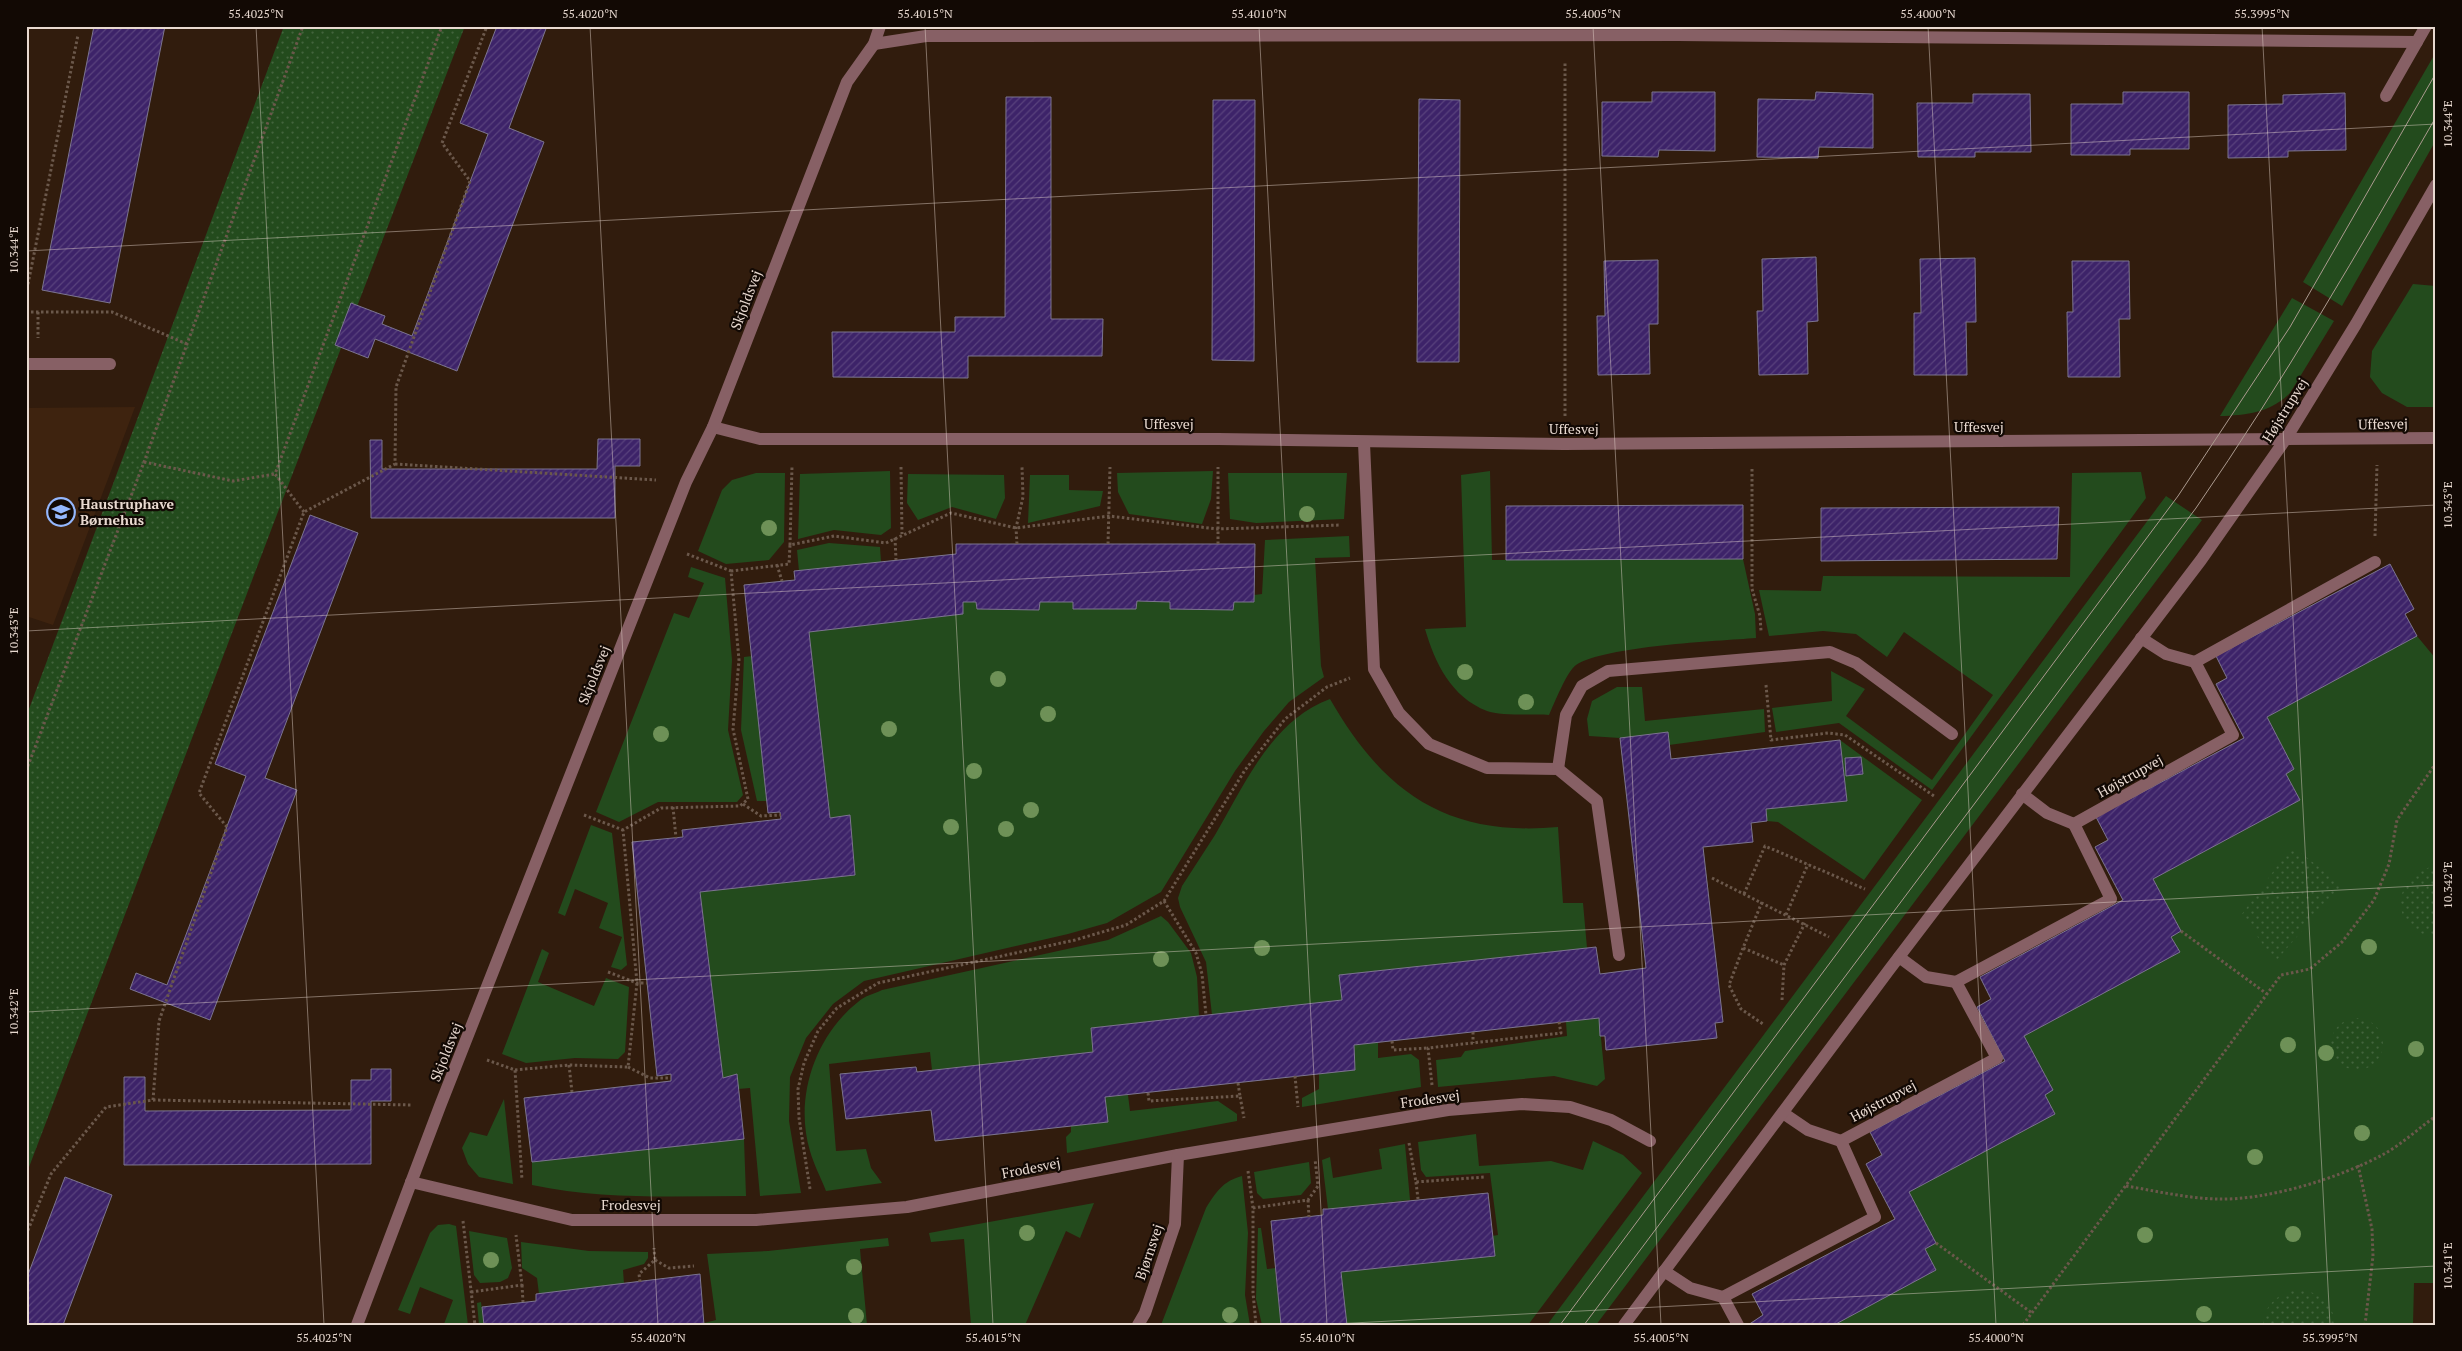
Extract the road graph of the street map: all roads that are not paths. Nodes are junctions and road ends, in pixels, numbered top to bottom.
1 (880, 26) edge
2 (2426, 26) edge
3 (2417, 42) junction
4 (874, 44) junction
5 (2386, 96) dead end
6 (2436, 185) edge
7 (26, 364) edge
8 (110, 364) dead end
9 (713, 427) junction
10 (2436, 438) edge
11 (2285, 440) junction
12 (1364, 443) junction
13 (2374, 562) road end
14 (2141, 638) junction
15 (2195, 662) junction
16 (1952, 734) dead end
17 (1558, 769) junction
18 (2022, 794) junction
19 (2074, 824) junction
20 (1619, 955) dead end
21 (1899, 957) junction
22 (1956, 982) junction
23 (1783, 1113) junction
24 (1650, 1141) dead end
25 (1841, 1141) junction
26 (1178, 1155) junction
27 (411, 1182) junction
28 (1664, 1272) junction
29 (1723, 1296) junction
30 (357, 1325) edge
31 (1138, 1325) edge
32 (1624, 1325) edge
33 (1738, 1325) edge

1 - 4 street, Skjoldsvej
2 - 3 street
3 - 4 street
3 - 5 street
4 - 9 street, Skjoldsvej
6 - 11 street, Højstrupvej
7 - 8 street
9 - 12 street, Uffesvej
9 - 27 street, Skjoldsvej
10 - 11 street, Uffesvej
11 - 12 street, Uffesvej
11 - 14 street, Højstrupvej
12 - 17 street
13 - 15 street
14 - 15 street
14 - 18 street, Højstrupvej
15 - 19 street, Højstrupvej
16 - 17 street
17 - 20 street
18 - 19 street
18 - 21 street, Højstrupvej
19 - 22 street
21 - 22 street
21 - 23 street, Højstrupvej
22 - 25 street, Højstrupvej
23 - 25 street
23 - 28 street, Højstrupvej
24 - 26 street, Frodesvej
25 - 29 street
26 - 27 street, Frodesvej
26 - 31 street, Bjørnsvej
27 - 30 street, Skjoldsvej
28 - 29 street
28 - 32 street, Højstrupvej
29 - 33 street

